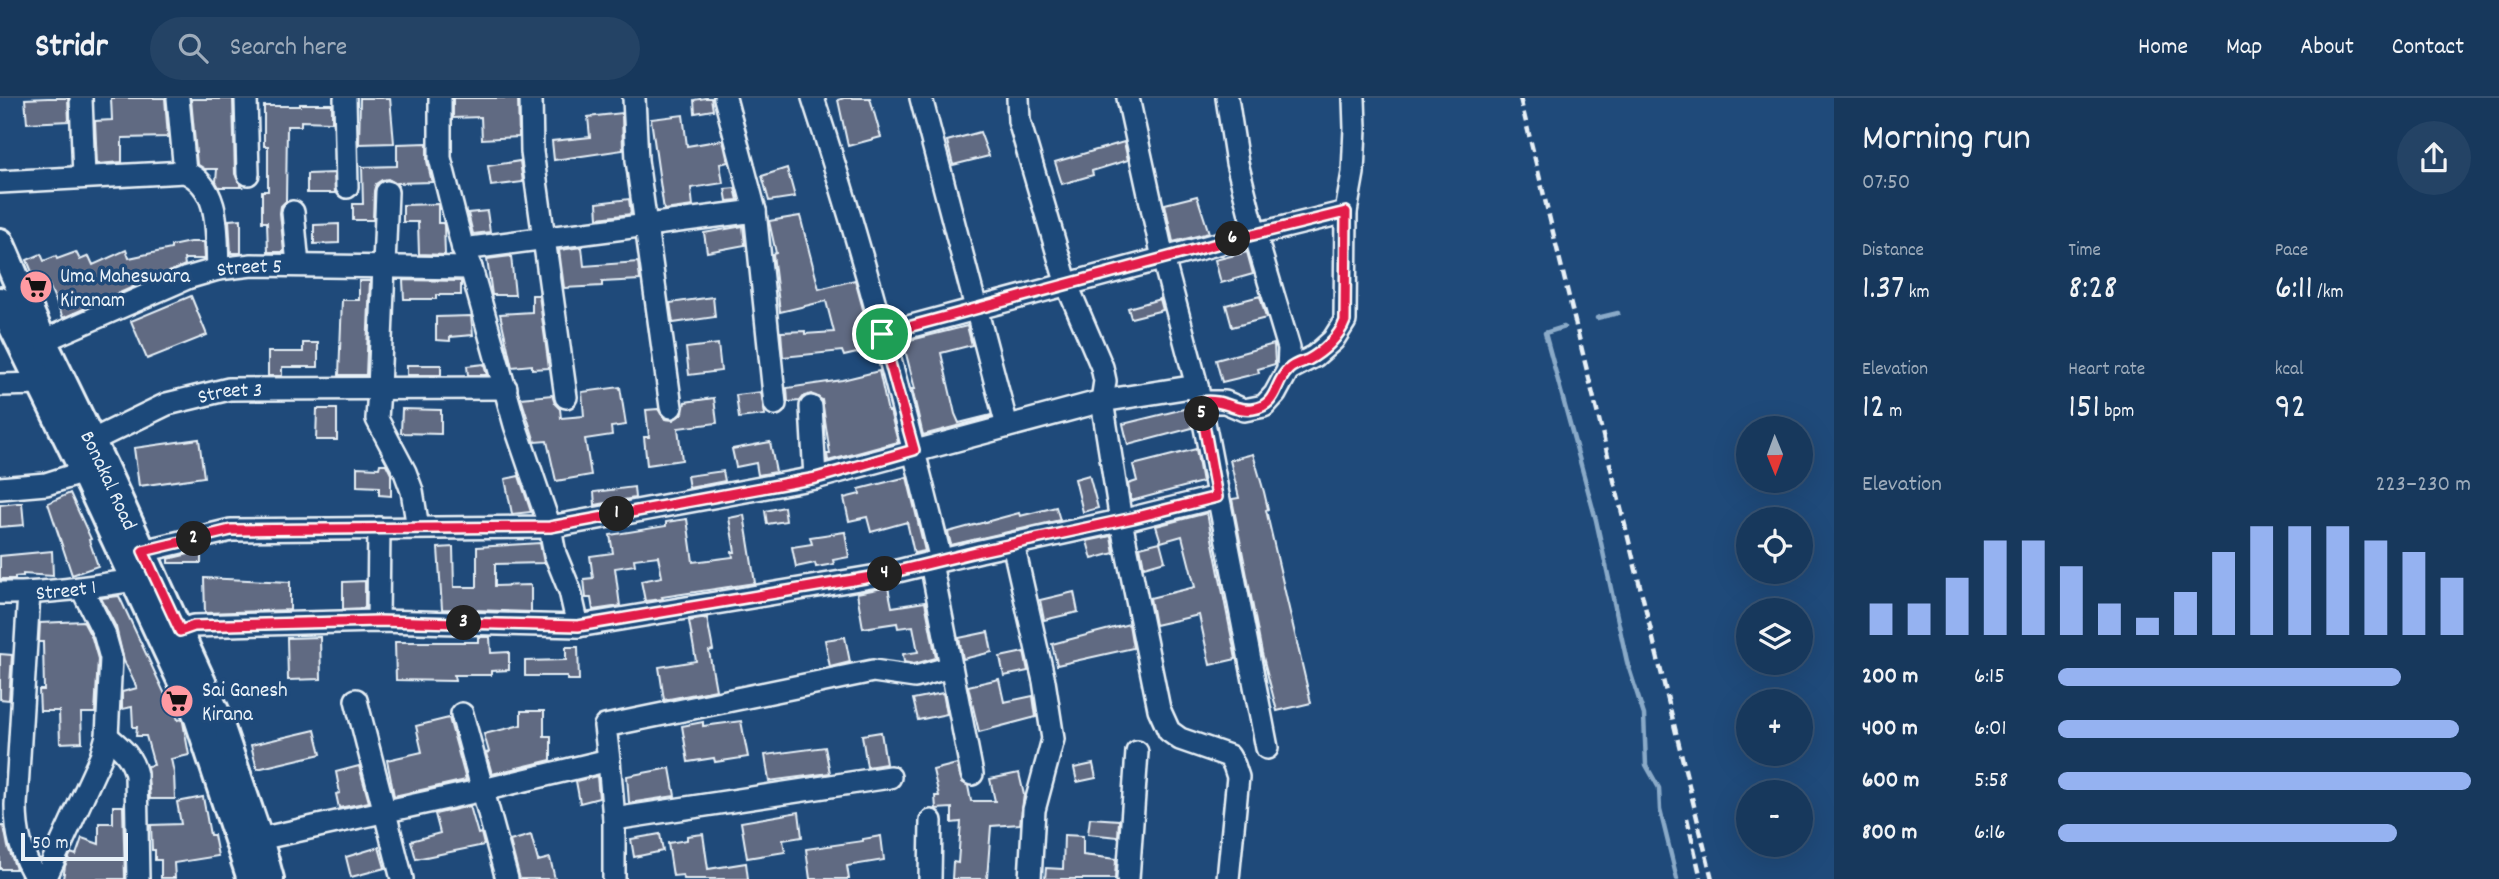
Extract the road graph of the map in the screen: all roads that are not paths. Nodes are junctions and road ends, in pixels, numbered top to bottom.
1 (81, 98) edge
2 (178, 98) edge
3 (246, 98) edge
4 (345, 98) edge
5 (440, 98) edge
6 (531, 98) edge
7 (634, 98) edge
8 (725, 98) edge
9 (813, 98) edge
10 (921, 98) edge
11 (1018, 98) edge
12 (1128, 98) edge
13 (1227, 98) edge
14 (1354, 98) edge
15 (185, 172) junction
16 (248, 174) dead end
17 (84, 177) junction
18 (0, 182) edge
19 (347, 187) dead end
20 (387, 192) dead end
21 (755, 211) junction
22 (293, 212) dead end
23 (1346, 212) junction
24 (648, 224) junction
25 (1255, 234) junction
26 (545, 237) junction
27 (0, 242) edge
28 (463, 248) junction
29 (1163, 258) junction
30 (298, 265) junction
31 (384, 267) junction
32 (471, 268) junction
33 (218, 269) junction
34 (1067, 285) junction
35 (0, 301) edge
36 (977, 308) junction
37 (882, 334) junction
38 (33, 345) junction
39 (1288, 370) junction
40 (40, 384) junction
41 (0, 385) edge
42 (506, 388) junction
43 (379, 389) junction
44 (1198, 394) junction
45 (566, 397) dead end
46 (1102, 401) junction
47 (775, 404) dead end
48 (671, 407) dead end
49 (811, 407) dead end
50 (1007, 426) junction
51 (91, 442) junction
52 (914, 450) junction
53 (85, 472) junction
54 (816, 478) junction
55 (0, 488) edge
56 (1217, 497) junction
57 (1121, 521) junction
58 (550, 527) junction
59 (379, 528) junction
60 (418, 528) junction
61 (1013, 544) junction
62 (143, 551) junction
63 (936, 561) junction
64 (134, 580) junction
65 (82, 589) junction
66 (0, 593) edge
67 (29, 593) junction
68 (378, 621) junction
69 (578, 626) junction
70 (180, 631) junction
71 (951, 667) junction
72 (356, 700) dead end
73 (462, 714) dead end
74 (107, 736) junction
75 (1267, 748) dead end
76 (1138, 752) dead end
77 (609, 760) junction
78 (972, 774) dead end
79 (890, 777) dead end
80 (483, 790) junction
81 (385, 812) junction
82 (614, 819) junction
83 (930, 821) dead end
84 (259, 839) junction
85 (37, 879) edge
86 (45, 879) edge
87 (138, 879) edge
88 (251, 879) edge
89 (270, 879) edge
90 (402, 879) edge
91 (507, 879) edge
92 (614, 879) edge
93 (930, 879) edge
94 (1030, 879) edge
95 (1128, 879) edge
96 (1228, 879) edge

1 - 17 street
2 - 15 street
3 - 16 street
4 - 19 street
5 - 28 street
6 - 26 street
7 - 24 street
8 - 21 street
9 - 37 street
10 - 36 street
11 - 34 street
12 - 29 street
13 - 25 street
14 - 23 street
15 - 17 street
15 - 33 street
17 - 18 street
20 - 31 street
21 - 24 street
21 - 47 street
22 - 30 street
23 - 25 street
23 - 39 street
24 - 26 street
24 - 48 street
25 - 29 street
25 - 39 street
26 - 28 street
26 - 45 street
27 - 38 main road, Bonakal Road
28 - 32 street
29 - 34 street
29 - 44 street
30 - 31 street, Street 5
30 - 33 street, Street 5
31 - 32 street, Street 5
31 - 43 street
32 - 42 street
33 - 38 street, Street 5
34 - 36 street
34 - 46 street
35 - 38 main road, Bonakal Road
36 - 37 street
36 - 50 street
37 - 52 street
38 - 40 main road, Bonakal Road
38 - 51 main road, Bonakal Road
39 - 44 street
40 - 41 street
40 - 53 main road, Bonakal Road
42 - 43 street, Street 3
42 - 58 street
43 - 51 street, Street 3
43 - 60 street
44 - 46 street
44 - 56 street
46 - 50 street
46 - 57 street
49 - 54 street
50 - 52 street
51 - 62 main road, Bonakal Road
52 - 54 street
52 - 63 street
53 - 55 street
53 - 64 main road, Bonakal Road
54 - 58 street
56 - 57 street
56 - 75 street
57 - 61 street
57 - 96 street
58 - 60 street
58 - 69 street
59 - 60 street
59 - 62 street
59 - 68 street
61 - 63 street
61 - 94 street
62 - 70 main road, Bonakal Road
63 - 69 street
63 - 71 street
64 - 65 street, Street 1
64 - 88 main road, Bonakal Road
65 - 67 street, Street 1
65 - 74 street
66 - 67 street, Street 1
67 - 85 street
68 - 69 street
68 - 70 street
70 - 84 main road, Bonakal Road
71 - 77 street
71 - 78 street
72 - 81 street
73 - 80 street
74 - 86 street
74 - 87 street
76 - 95 street
77 - 80 street
77 - 82 street
79 - 82 street
80 - 81 street
80 - 91 street
81 - 84 street
81 - 90 street
82 - 92 street
83 - 93 street
84 - 89 main road, Bonakal Road

